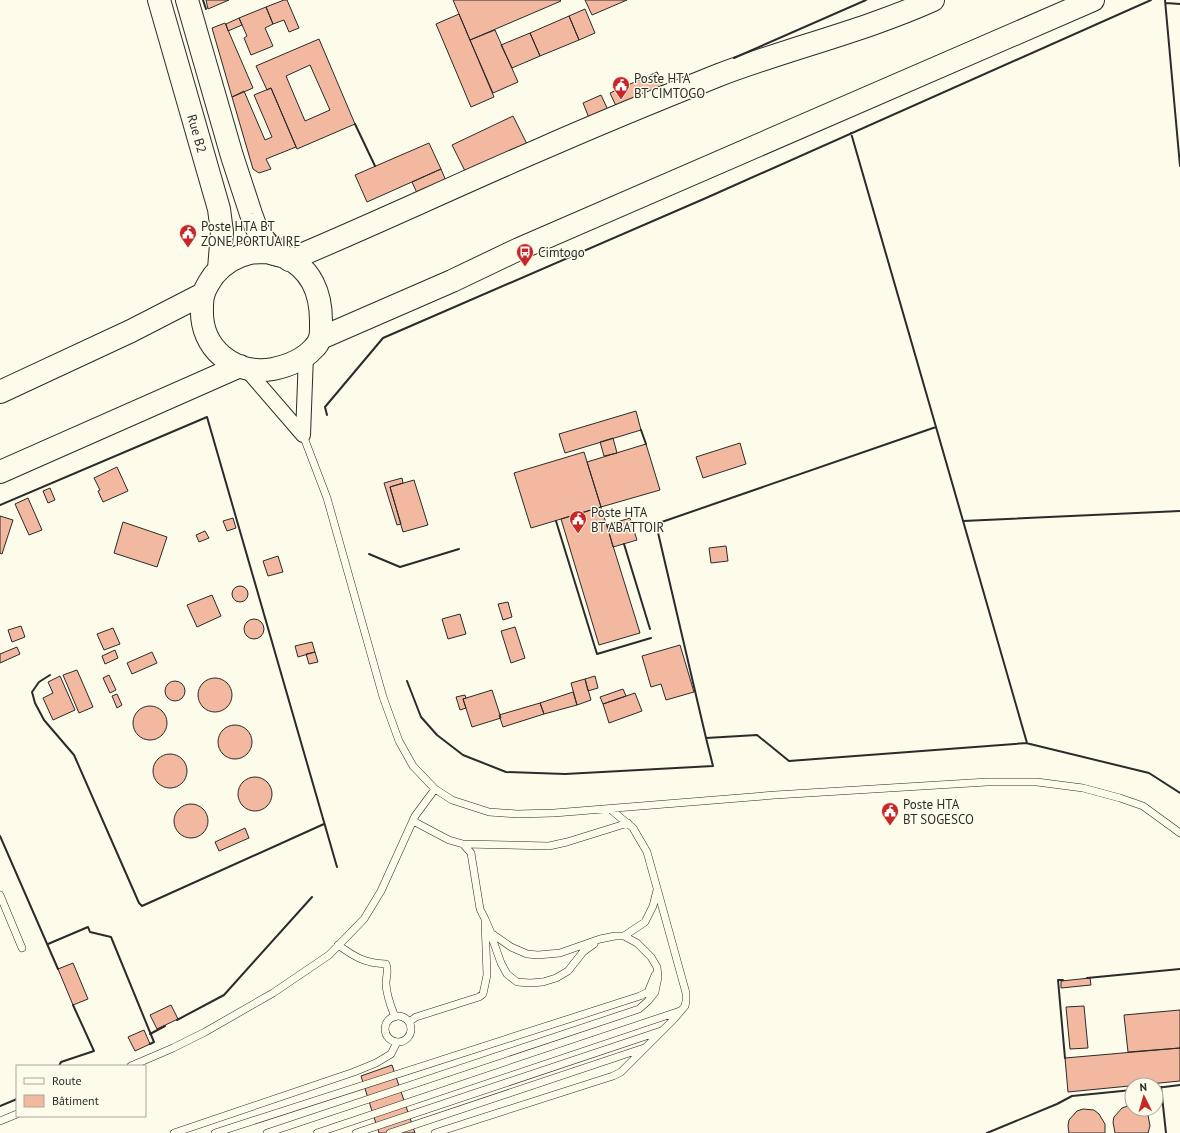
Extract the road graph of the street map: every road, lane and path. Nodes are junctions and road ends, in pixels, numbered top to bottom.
1 (159, 0) edge
2 (187, 0) edge
3 (933, 0) edge
4 (1093, 0) edge
5 (284, 257) junction
6 (219, 269) junction
7 (203, 294) junction
8 (321, 338) junction
9 (306, 355) junction
10 (243, 368) junction
11 (0, 392) edge
12 (303, 435) junction
13 (0, 472) edge
14 (435, 789) junction
15 (610, 809) junction
16 (413, 821) junction
17 (628, 823) junction
18 (1180, 833) edge
19 (463, 844) junction
20 (658, 889) junction
21 (0, 895) edge
22 (485, 919) junction
23 (624, 936) junction
24 (600, 939) junction
25 (338, 945) junction
26 (22, 948) dead end
27 (657, 967) junction
28 (681, 1010) junction
29 (395, 1017) junction
30 (409, 1022) junction
31 (664, 1030) junction
32 (397, 1042) junction
33 (646, 1048) junction
34 (133, 1065) edge
35 (16, 1114) edge
36 (0, 1121) edge
37 (174, 1133) edge
38 (215, 1133) edge
39 (267, 1133) edge
40 (316, 1133) edge
41 (356, 1133) edge
42 (390, 1133) edge
43 (436, 1133) edge

1 - 6 main road, Rue B2
2 - 5 main road, Rue B2
3 - 5 main road
4 - 8 main road
5 - 6 main road
5 - 8 main road
6 - 7 main road
7 - 10 main road
7 - 11 main road
8 - 9 main road
9 - 10 main road
9 - 12 street
10 - 12 street
10 - 13 main road
12 - 14 lane
14 - 15 lane
14 - 16 lane
15 - 17 lane
15 - 18 lane
16 - 19 lane
16 - 25 lane
17 - 19 lane
17 - 20 lane
19 - 22 lane
20 - 23 lane
20 - 28 lane
21 - 26 lane
22 - 24 lane
22 - 24 lane
22 - 30 lane
23 - 24 lane
23 - 27 lane
25 - 29 lane
25 - 34 lane
27 - 38 lane
27 - 39 lane
28 - 31 lane
28 - 40 lane
29 - 30 lane
29 - 32 lane
30 - 32 lane
31 - 33 lane
31 - 41 lane
32 - 37 lane
33 - 42 lane
33 - 43 lane
35 - 36 lane

